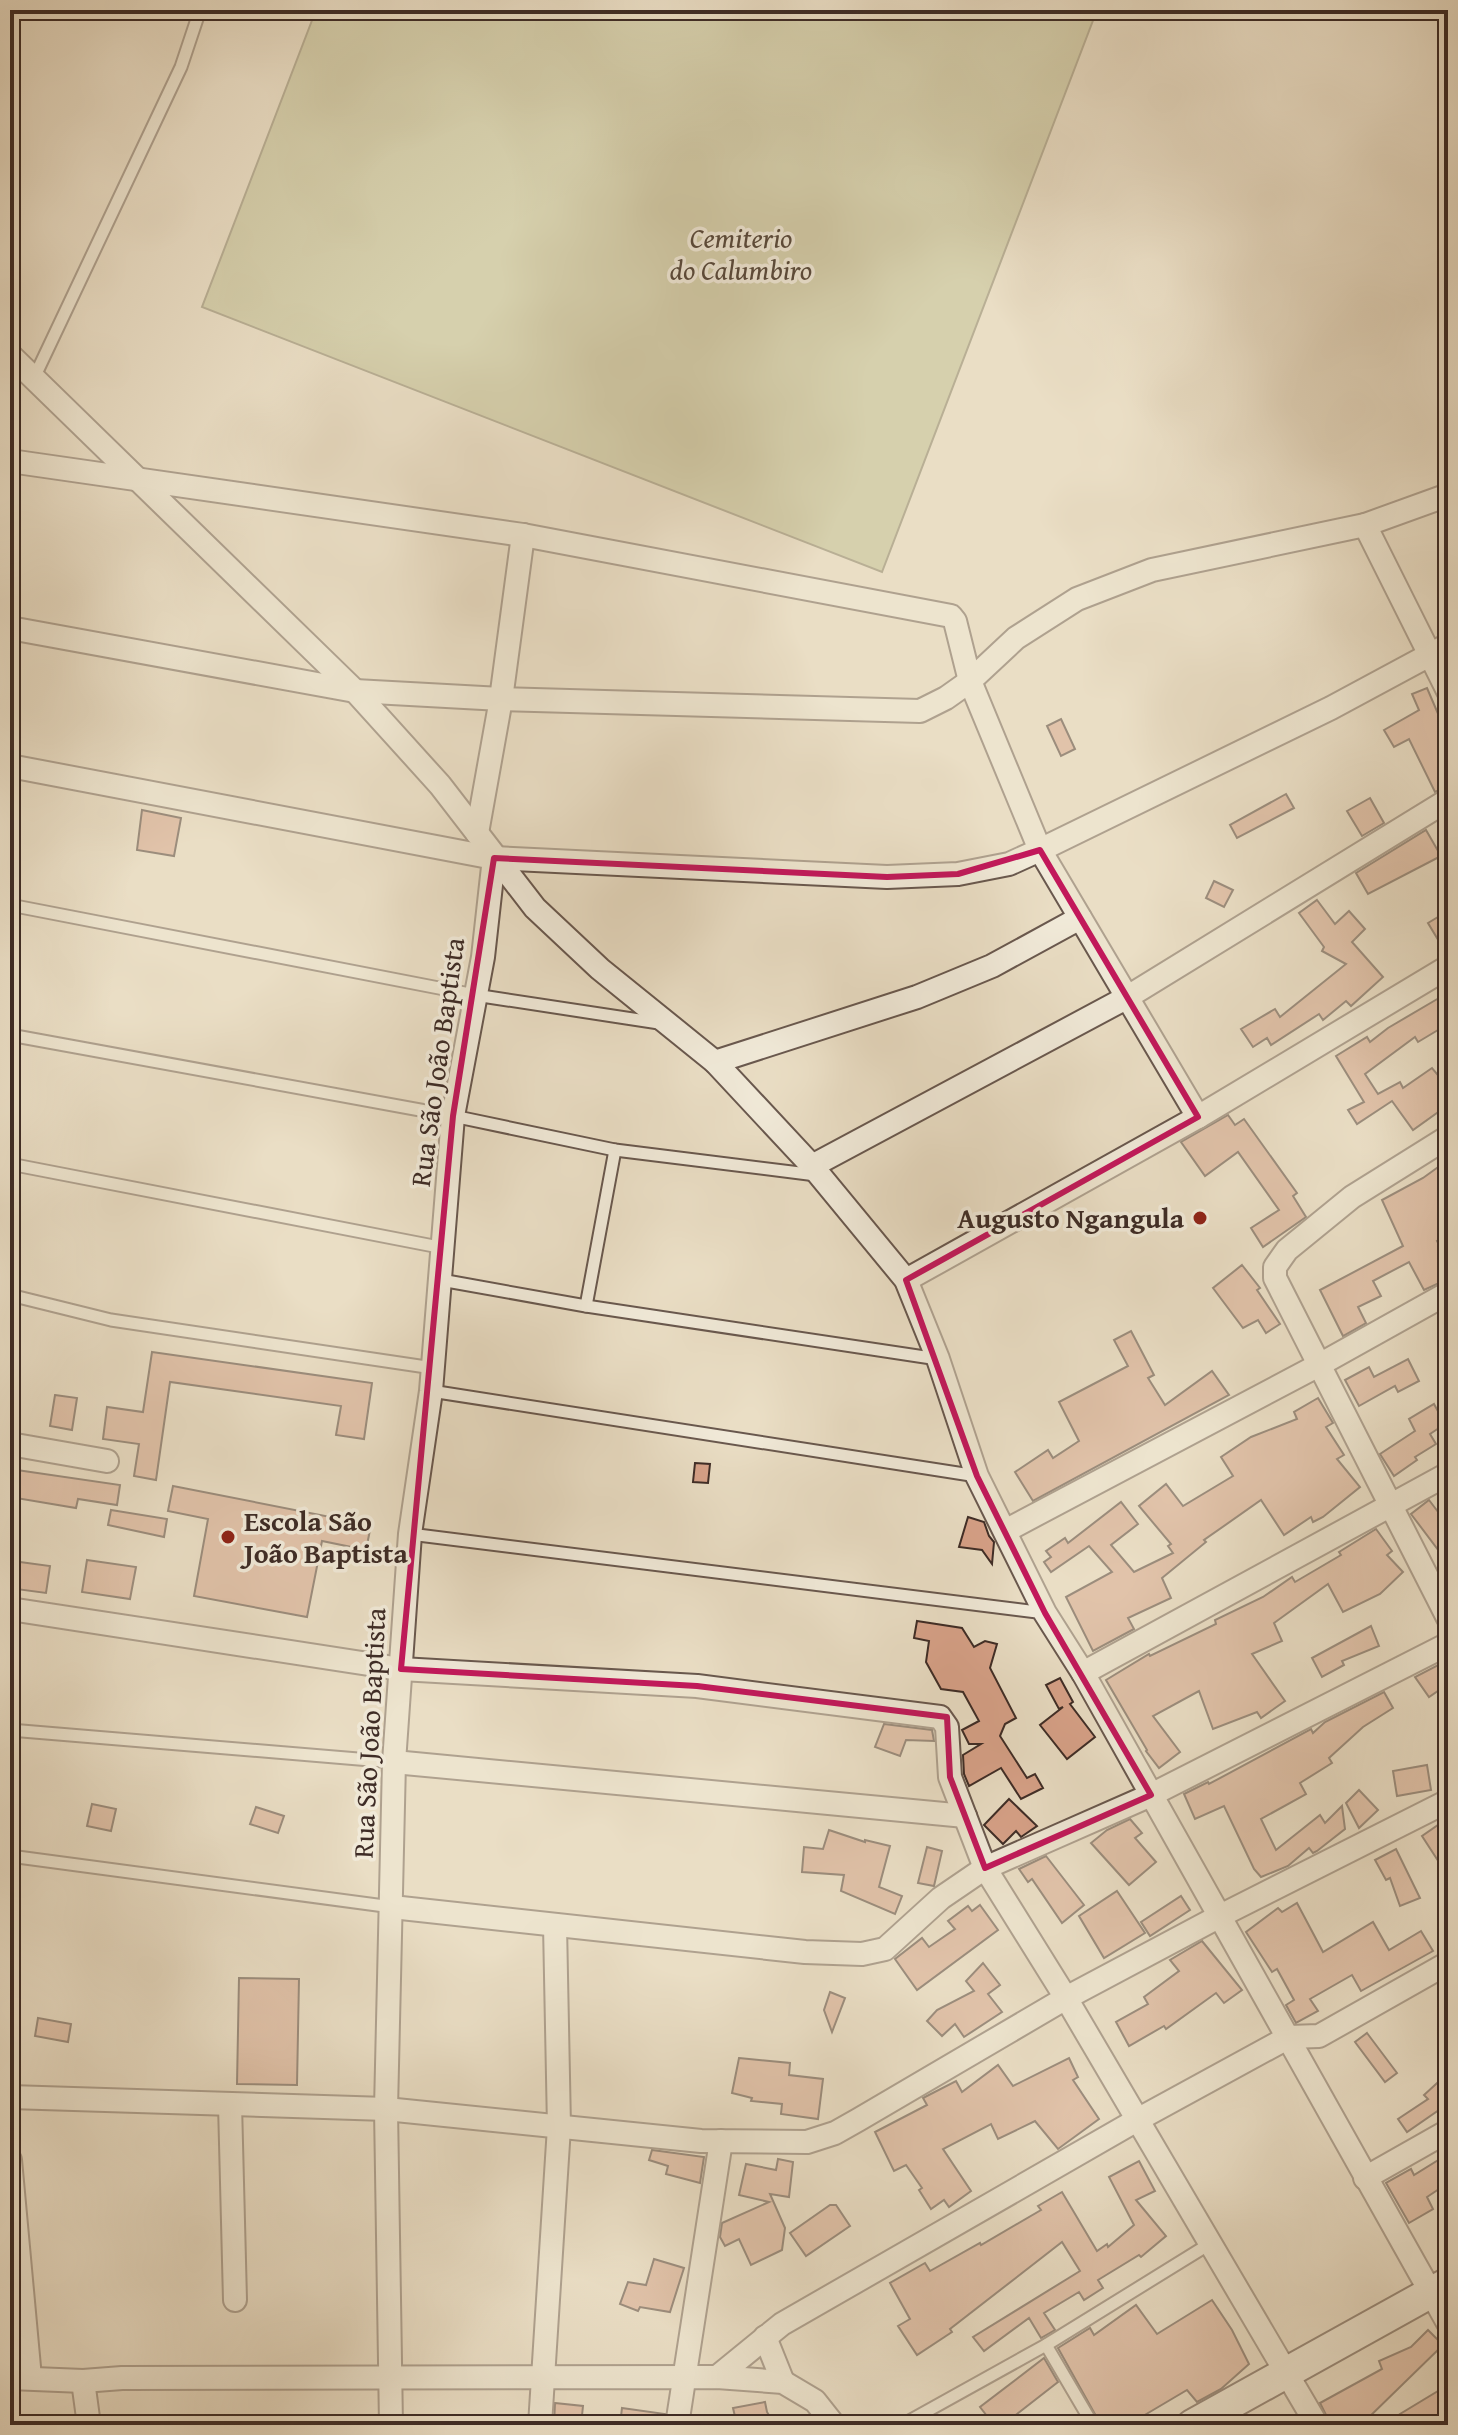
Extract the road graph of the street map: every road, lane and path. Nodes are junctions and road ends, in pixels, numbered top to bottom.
1 (200, 10) edge
2 (10, 355) edge
3 (34, 378) junction
4 (10, 461) edge
5 (142, 482) junction
6 (1448, 495) edge
7 (1365, 525) junction
8 (523, 535) junction
9 (10, 628) edge
10 (1439, 650) edge
11 (970, 681) junction
12 (355, 691) junction
13 (1448, 691) edge
14 (501, 699) junction
15 (10, 766) edge
16 (1448, 800) edge
17 (477, 833) junction
18 (1040, 850) junction
19 (494, 858) junction
20 (10, 905) edge
21 (1080, 918) junction
22 (1448, 967) edge
23 (475, 995) junction
24 (1126, 998) junction
25 (667, 1024) junction
26 (10, 1035) edge
27 (715, 1062) junction
28 (453, 1116) junction
29 (1198, 1117) junction
30 (1448, 1137) edge
31 (615, 1150) junction
32 (10, 1164) edge
33 (816, 1171) junction
34 (444, 1248) junction
35 (441, 1280) junction
36 (906, 1280) junction
37 (1448, 1293) edge
38 (10, 1295) edge
39 (586, 1306) junction
40 (938, 1359) junction
41 (1319, 1365) junction
42 (433, 1368) junction
43 (431, 1391) junction
44 (10, 1444) edge
45 (107, 1461) dead end
46 (1448, 1474) edge
47 (977, 1476) junction
48 (1391, 1503) junction
49 (1005, 1531) junction
50 (410, 1534) junction
51 (10, 1609) edge
52 (1045, 1613) junction
53 (1448, 1618) edge
54 (1448, 1644) edge
55 (401, 1669) junction
56 (1083, 1673) junction
57 (10, 1730) edge
58 (394, 1762) junction
59 (1151, 1795) junction
60 (1448, 1801) edge
61 (965, 1816) junction
62 (10, 1856) edge
63 (985, 1868) junction
64 (392, 1907) junction
65 (1220, 1916) junction
66 (555, 1925) junction
67 (1448, 1963) edge
68 (1066, 1998) junction
69 (1289, 2037) junction
70 (10, 2097) edge
71 (230, 2104) junction
72 (386, 2109) junction
73 (1137, 2120) junction
74 (559, 2127) junction
75 (1448, 2131) edge
76 (721, 2141) junction
77 (10, 2160) edge
78 (1365, 2178) junction
79 (1211, 2243) junction
80 (1439, 2288) edge
81 (235, 2300) dead end
82 (1448, 2323) edge
83 (765, 2337) junction
84 (1046, 2345) junction
85 (1287, 2372) junction
86 (717, 2377) junction
87 (20, 2378) edge
88 (391, 2379) junction
89 (544, 2379) junction
90 (685, 2379) junction
91 (83, 2381) junction
92 (783, 2382) junction
93 (89, 2425) edge
94 (391, 2425) edge
95 (540, 2425) edge
96 (677, 2425) edge
97 (834, 2425) edge
98 (902, 2425) edge
99 (1093, 2425) edge
100 (1192, 2425) edge
101 (1317, 2425) edge

1 - 3 lane
2 - 3 street
3 - 5 street
4 - 5 street
5 - 8 street
5 - 12 street
6 - 7 street
7 - 10 street
7 - 11 street
8 - 11 street
8 - 14 street
9 - 12 street
10 - 13 street
10 - 18 street
11 - 14 street
11 - 18 street
12 - 14 street
12 - 17 street
14 - 17 street
15 - 19 street
16 - 24 street
17 - 19 street
18 - 19 street
18 - 21 street
19 - 23 street, Rua São João Baptista
19 - 25 street
20 - 23 lane
21 - 24 street
21 - 27 street
22 - 29 street
23 - 25 lane
23 - 28 street, Rua São João Baptista
24 - 29 street
24 - 33 street
25 - 27 street
26 - 28 lane
27 - 33 street
28 - 31 lane
28 - 34 street, Rua São João Baptista
29 - 36 street
30 - 41 street
31 - 33 lane
31 - 39 lane
32 - 34 lane
33 - 36 street
34 - 35 street, Rua São João Baptista
35 - 39 lane
35 - 42 street, Rua São João Baptista
36 - 40 street
37 - 41 street
38 - 42 lane
39 - 40 lane
40 - 47 street
41 - 48 street
41 - 49 street
42 - 43 street, Rua São João Baptista
43 - 47 lane
43 - 50 street, Rua São João Baptista
44 - 45 street
46 - 48 street
47 - 49 street
48 - 53 street
48 - 56 street
49 - 52 street
50 - 52 lane
50 - 55 street, Rua São João Baptista
51 - 55 street
52 - 56 street
54 - 59 street
55 - 58 street, Rua São João Baptista
55 - 61 street
56 - 59 street
57 - 58 lane
58 - 61 street
58 - 64 street, Rua São João Baptista
59 - 63 street
59 - 65 street
60 - 65 street
61 - 63 street
62 - 64 lane
63 - 66 street
63 - 68 street
64 - 66 street
64 - 72 street, Rua São João Baptista
65 - 68 street
65 - 69 street
66 - 74 street
67 - 69 street
68 - 73 street
68 - 76 street
69 - 73 street
69 - 78 street
70 - 71 street
71 - 72 street
71 - 81 street
72 - 74 street
72 - 88 street, Rua São João Baptista
73 - 79 street
73 - 83 street
74 - 76 street
74 - 89 street
75 - 78 street
76 - 90 street
77 - 87 street
78 - 80 street
79 - 84 lane
79 - 85 street
80 - 82 street
80 - 85 street
83 - 86 street
83 - 92 street
84 - 98 lane
84 - 99 lane
85 - 100 street
85 - 101 street
86 - 90 street
86 - 92 street
87 - 91 street
88 - 89 street
88 - 91 street
88 - 94 street, Rua São João Baptista
89 - 90 street
89 - 95 street
90 - 96 street
91 - 93 street
92 - 97 street

